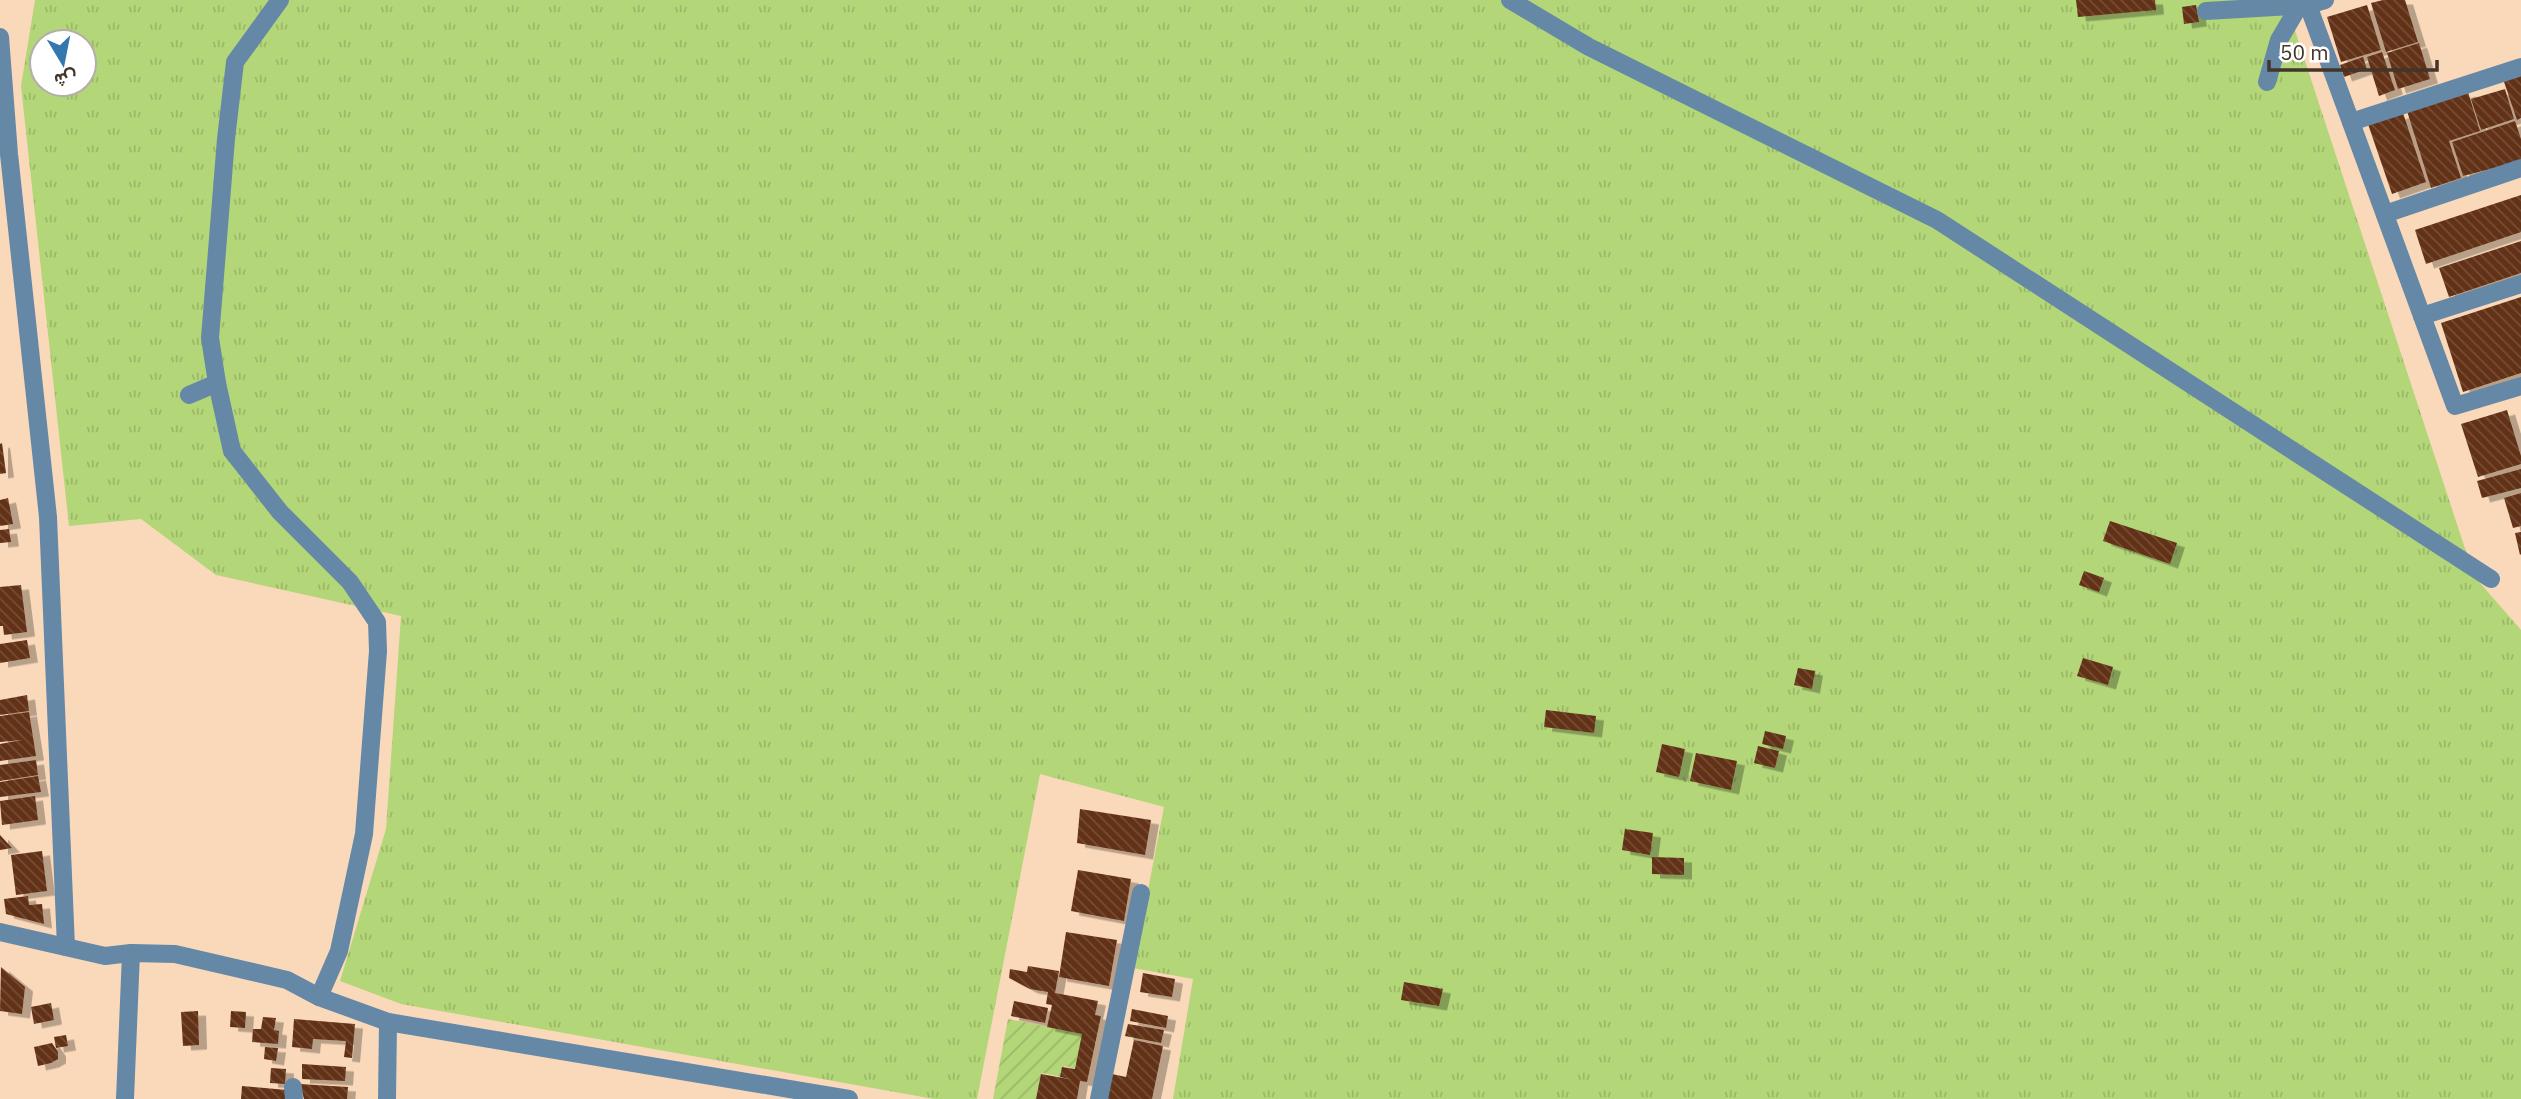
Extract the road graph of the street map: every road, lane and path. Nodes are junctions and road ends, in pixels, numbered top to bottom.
1 (280, 0) edge
2 (1510, 0) edge
3 (2306, 3) edge
4 (2206, 11) dead end
5 (0, 37) edge
6 (2521, 67) edge
7 (2267, 82) dead end
8 (2351, 122) junction
9 (2521, 168) edge
10 (2385, 214) junction
11 (2521, 285) edge
12 (2422, 316) junction
13 (216, 383) junction
14 (2521, 386) edge
15 (189, 395) dead end
16 (2491, 579) dead end
17 (1141, 893) dead end
18 (0, 932) edge
19 (66, 947) junction
20 (131, 953) junction
21 (319, 997) junction
22 (388, 1022) junction
23 (125, 1099) edge
24 (387, 1099) edge
25 (849, 1099) edge
26 (1099, 1099) edge

1 - 13 street
2 - 16 street
3 - 4 street
3 - 7 street
3 - 8 street
5 - 19 street
6 - 8 street
8 - 10 street
9 - 10 street
10 - 12 street
11 - 12 street
12 - 14 street
13 - 15 street
13 - 21 street
17 - 26 street
18 - 19 street
19 - 20 street
20 - 21 street
20 - 23 street
21 - 22 street
22 - 24 street
22 - 25 street

